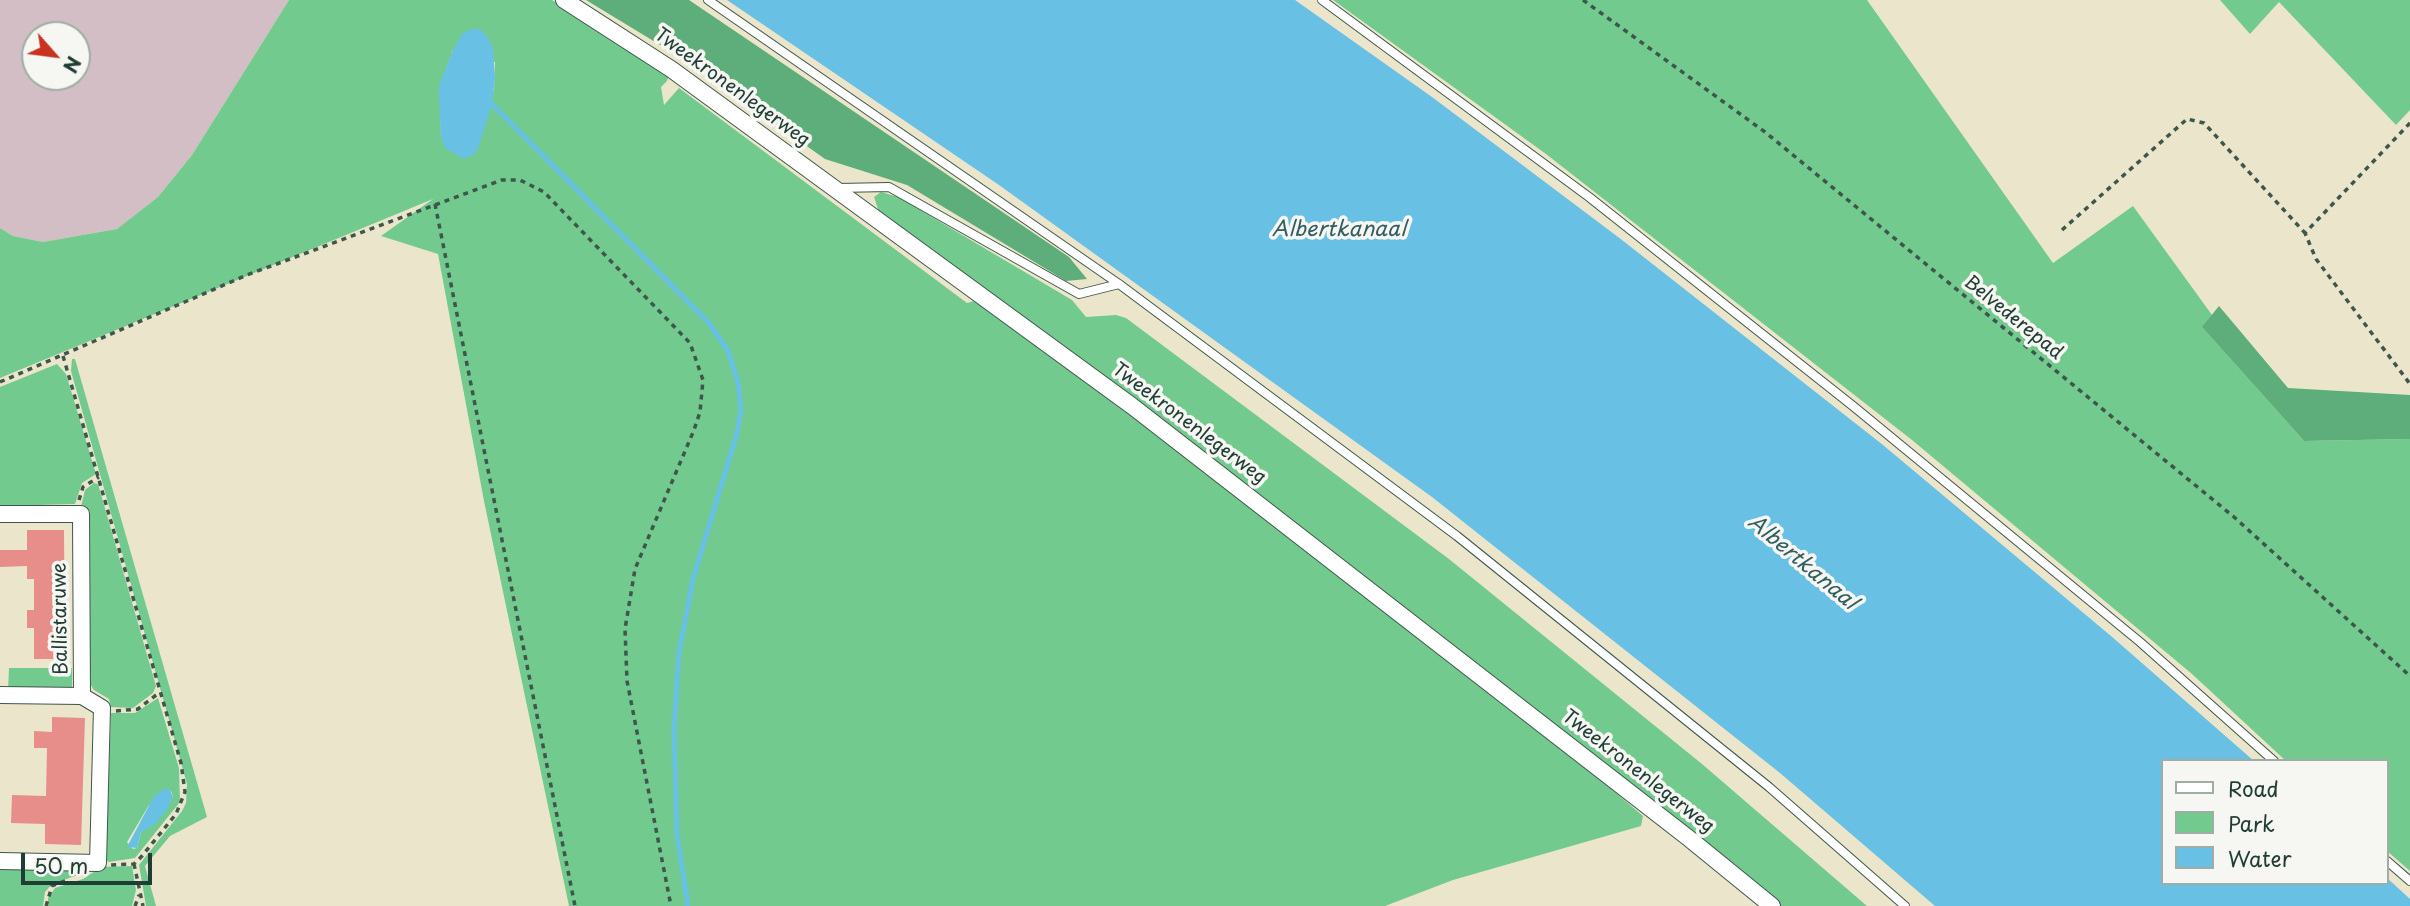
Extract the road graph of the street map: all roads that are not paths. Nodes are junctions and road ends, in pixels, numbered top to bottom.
1 (564, 0) edge
2 (708, 0) edge
3 (1322, 0) edge
4 (835, 188) junction
5 (1119, 284) junction
6 (0, 514) edge
7 (0, 695) edge
8 (82, 696) junction
9 (2272, 759) edge
10 (0, 861) edge
11 (2389, 863) edge
12 (2410, 881) edge
13 (1772, 906) edge
14 (1905, 906) edge

1 - 4 street, Tweekronenlegerweg
2 - 5 lane
3 - 9 lane
4 - 5 lane
4 - 13 street, Tweekronenlegerweg
5 - 14 lane
6 - 8 street, Ballistaruwe
7 - 8 street
8 - 10 street, Ballistaruwe
11 - 12 lane

